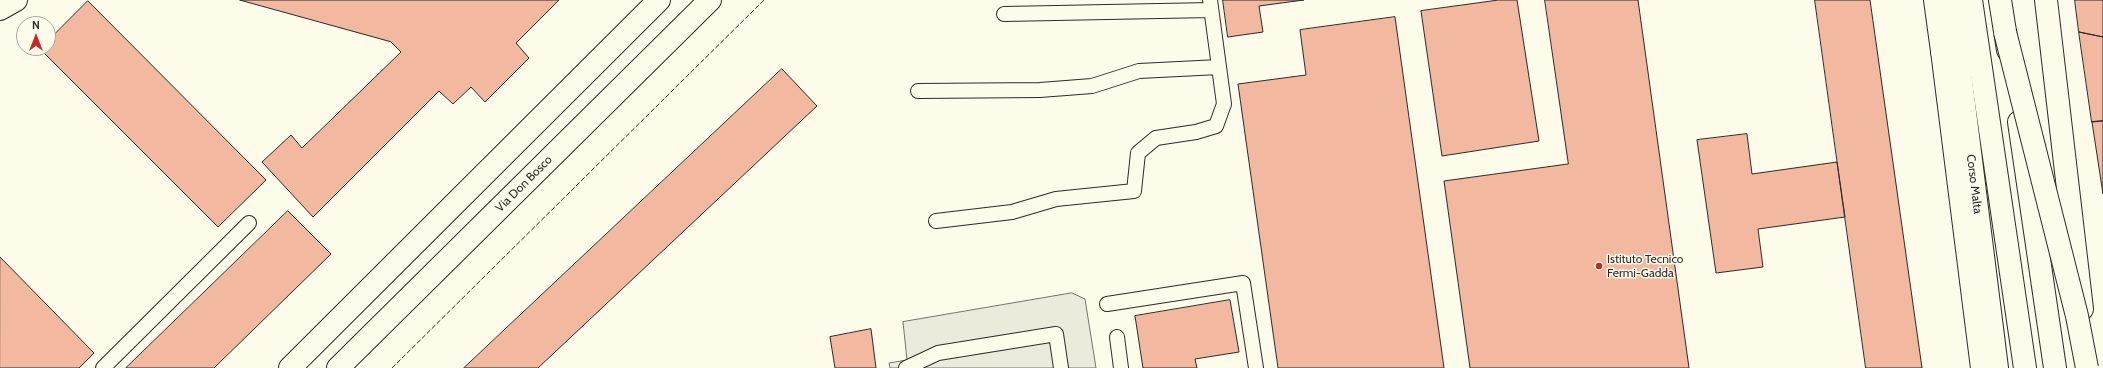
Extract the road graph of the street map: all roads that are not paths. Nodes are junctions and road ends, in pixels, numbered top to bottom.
1 (16, 0) edge
2 (659, 0) edge
3 (710, 0) edge
4 (1935, 0) edge
5 (1951, 0) edge
6 (1971, 0) edge
7 (2000, 0) edge
8 (2046, 0) edge
9 (1210, 5) edge
10 (0, 9) edge
11 (1004, 14) dead end
12 (2005, 32) junction
13 (1219, 67) junction
14 (918, 91) dead end
15 (936, 221) dead end
16 (249, 223) dead end
17 (1107, 304) dead end
18 (1117, 337) dead end
19 (103, 368) edge
20 (290, 368) edge
21 (338, 368) edge
22 (906, 368) edge
23 (1061, 368) edge
24 (1121, 368) edge
25 (1256, 368) edge
26 (1982, 368) edge
27 (1997, 368) edge
28 (2025, 368) edge
29 (2055, 368) edge
30 (2085, 368) edge

1 - 10 main road
2 - 20 main road
3 - 21 main road, Via Don Bosco
4 - 26 main road
5 - 27 main road, Corso Malta
6 - 28 main road
7 - 12 main road
8 - 30 main road
9 - 11 lane
9 - 13 lane
12 - 29 main road, bridge
12 - 30 main road, bridge
13 - 14 lane
13 - 15 lane
16 - 19 lane
17 - 25 lane
18 - 24 lane
22 - 23 lane

